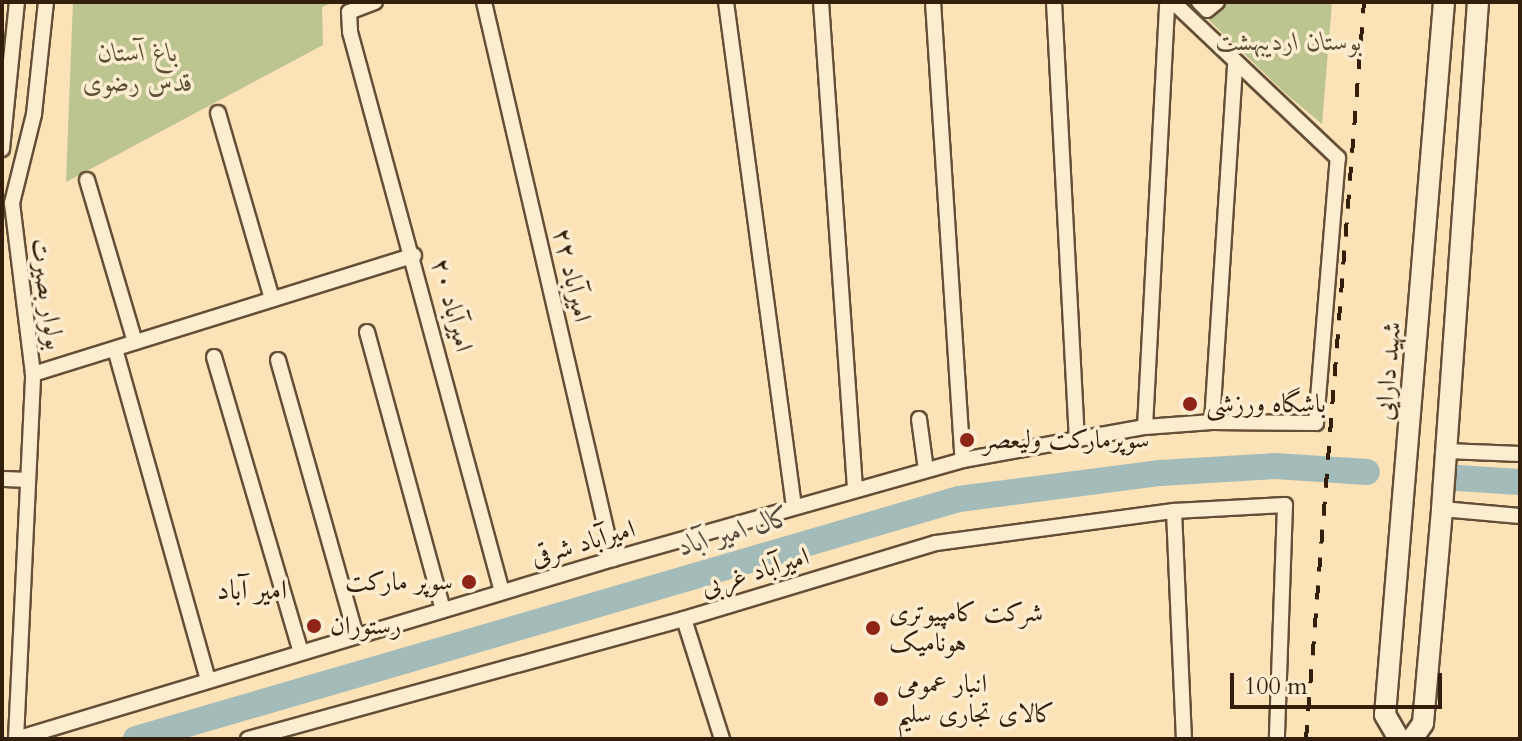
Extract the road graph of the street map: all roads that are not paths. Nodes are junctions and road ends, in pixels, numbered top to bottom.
1 (17, 2) edge
2 (46, 2) edge
3 (375, 2) edge
4 (484, 2) edge
5 (726, 2) edge
6 (821, 2) edge
7 (933, 2) edge
8 (1054, 2) edge
9 (1170, 2) edge
10 (1199, 2) edge
11 (1217, 2) edge
12 (1444, 2) edge
13 (1478, 2) edge
14 (1235, 62) junction
15 (218, 113) dead end
16 (2, 149) edge
17 (87, 180) dead end
18 (414, 255) junction
19 (272, 299) junction
20 (1418, 331) junction
21 (367, 332) dead end
22 (1455, 334) junction
23 (135, 342) junction
24 (115, 349) junction
25 (214, 357) dead end
26 (278, 360) dead end
27 (33, 374) junction
28 (919, 419) dead end
29 (1212, 422) junction
30 (1145, 427) junction
31 (1077, 439) junction
32 (1446, 451) junction
33 (1520, 454) edge
34 (963, 460) junction
35 (926, 470) junction
36 (2, 479) edge
37 (28, 480) junction
38 (855, 489) junction
39 (794, 507) junction
40 (1442, 509) junction
41 (1174, 511) junction
42 (1520, 516) edge
43 (613, 559) junction
44 (502, 592) junction
45 (443, 609) junction
46 (684, 619) junction
47 (356, 635) junction
48 (301, 652) junction
49 (208, 680) junction
50 (1419, 734) edge
51 (16, 739) edge
52 (248, 739) edge
53 (722, 739) edge
54 (1184, 739) edge
55 (1277, 739) edge
56 (1399, 739) edge

1 - 16 street
2 - 27 street, بولوار بصیرت
3 - 18 street, امیرآباد ۲۰
4 - 43 street, امیرآباد ۲۲
5 - 39 street
6 - 38 street
7 - 34 street
8 - 31 street
9 - 14 street
9 - 30 street
10 - 11 street
12 - 20 street, شهید دارایی
13 - 22 street
14 - 29 street
14 - 29 street, امیرآباد شرقی
15 - 19 street
17 - 23 street
18 - 19 street
18 - 44 street, امیرآباد ۲۰
19 - 23 street
20 - 22 street
20 - 56 street, شهید دارایی
21 - 45 street
22 - 32 street
23 - 24 street
24 - 27 street
24 - 49 street
25 - 48 street
26 - 47 street
27 - 37 street, بولوار بصیرت
28 - 35 street
29 - 30 street, امیرآباد شرقی
30 - 31 street, امیرآباد شرقی
31 - 34 street, امیرآباد شرقی
32 - 33 street
32 - 40 street
34 - 35 street, امیرآباد شرقی
35 - 38 street, امیرآباد شرقی
36 - 37 street
37 - 51 street, بولوار بصیرت
38 - 39 street, امیرآباد شرقی
39 - 43 street, امیرآباد شرقی
40 - 42 street
40 - 50 street
41 - 46 street, امیرآباد غربی
41 - 54 street
41 - 55 street, امیرآباد غربی
43 - 44 street, امیرآباد شرقی
44 - 45 street, امیرآباد شرقی
45 - 47 street, امیرآباد شرقی
46 - 52 street, امیرآباد غربی
46 - 53 street
47 - 48 street, امیرآباد شرقی
48 - 49 street, امیرآباد شرقی
49 - 51 street, امیرآباد شرقی

